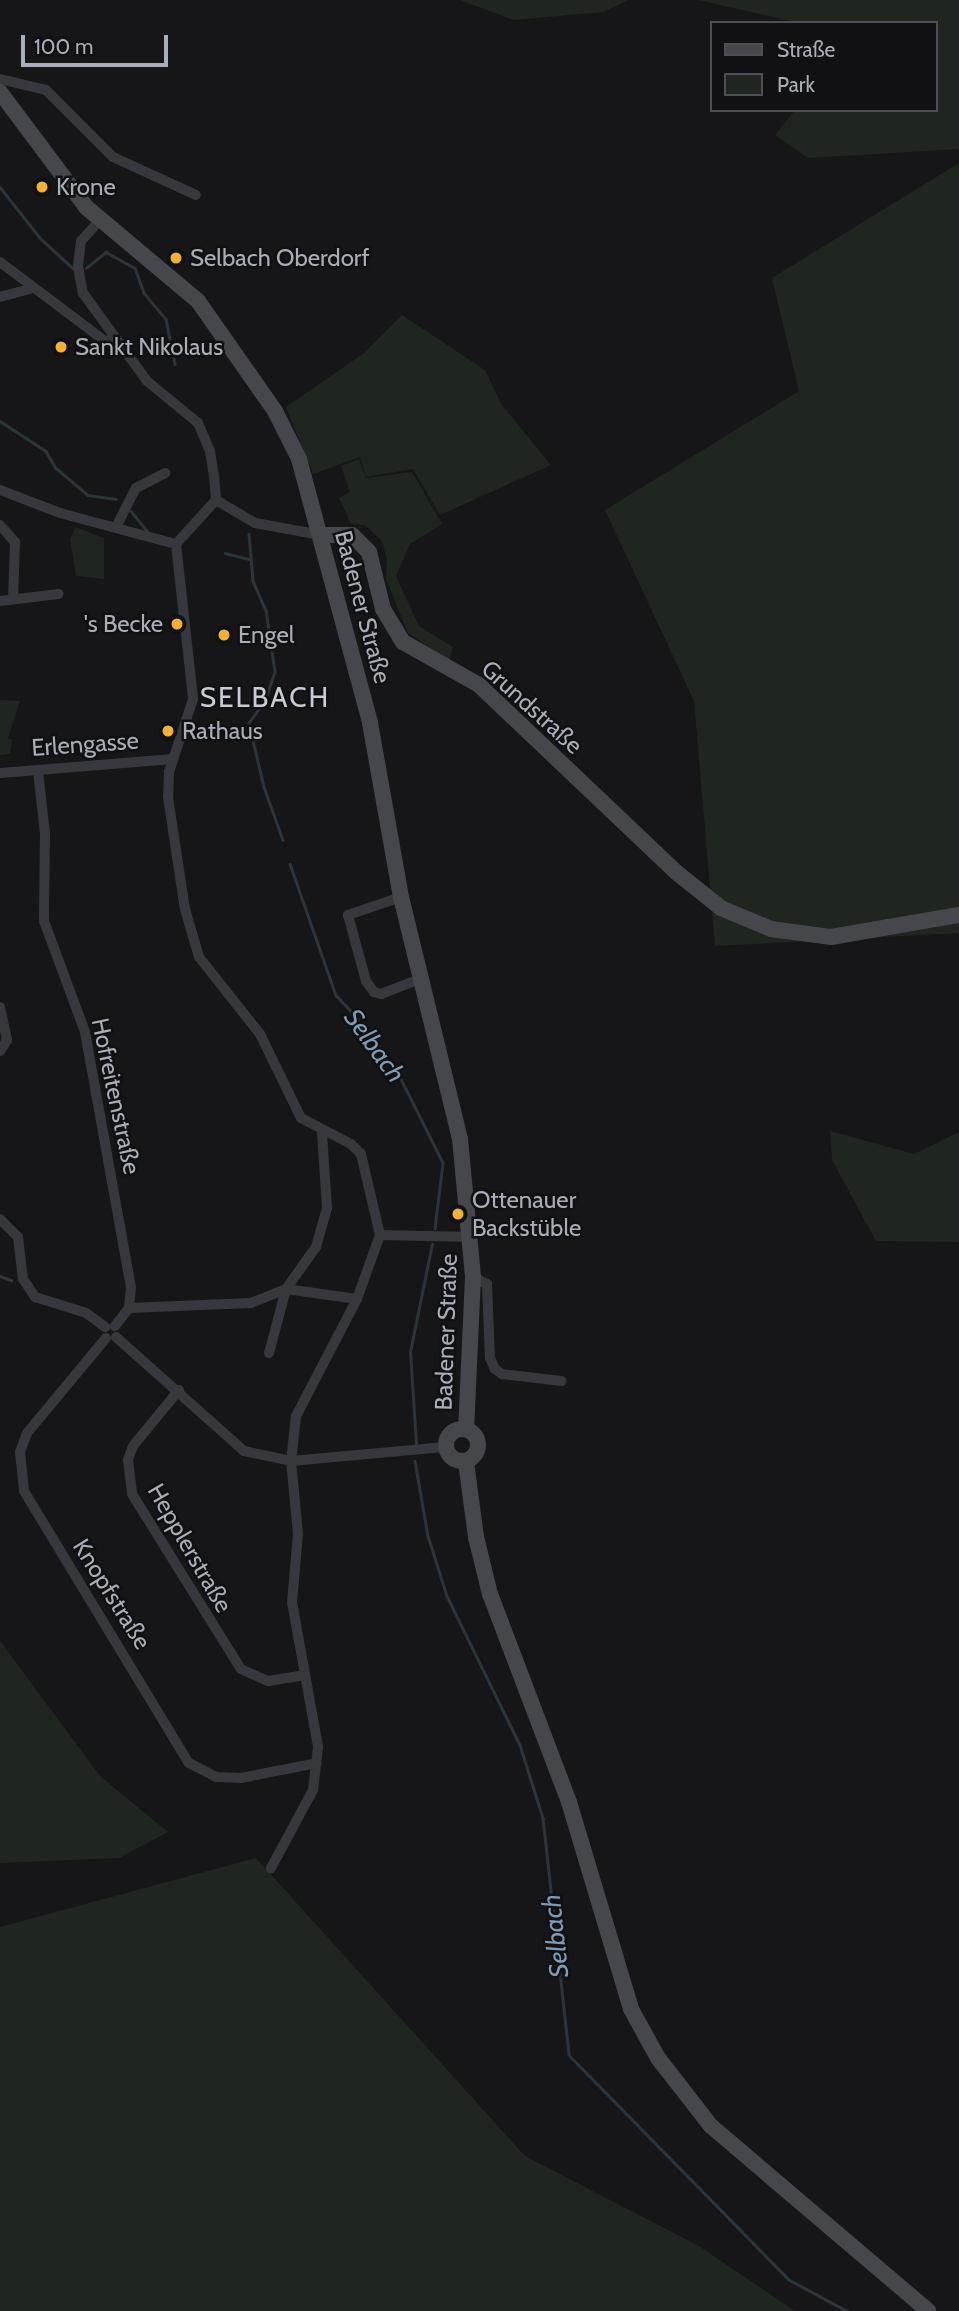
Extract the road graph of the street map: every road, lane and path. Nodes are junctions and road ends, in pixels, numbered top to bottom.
1 (0, 79) edge
2 (0, 92) edge
3 (196, 195) dead end
4 (100, 220) junction
5 (0, 262) edge
6 (30, 289) junction
7 (0, 297) edge
8 (115, 340) junction
9 (165, 473) dead end
10 (0, 490) edge
11 (216, 500) junction
12 (0, 525) edge
13 (116, 527) junction
14 (321, 536) junction
15 (176, 544) junction
16 (60, 594) dead end
17 (13, 598) junction
18 (0, 600) edge
19 (173, 759) junction
20 (38, 771) junction
21 (0, 773) edge
22 (401, 897) junction
23 (959, 915) edge
24 (420, 979) junction
25 (0, 1007) edge
26 (0, 1050) edge
27 (322, 1132) junction
28 (0, 1219) edge
29 (380, 1235) junction
30 (472, 1237) junction
31 (473, 1277) junction
32 (286, 1289) junction
33 (357, 1298) junction
34 (129, 1308) junction
35 (111, 1332) junction
36 (269, 1353) dead end
37 (562, 1381) dead end
38 (179, 1390) junction
39 (466, 1429) junction
40 (446, 1447) junction
41 (291, 1461) junction
42 (466, 1462) junction
43 (305, 1675) junction
44 (317, 1763) junction
45 (271, 1868) dead end
46 (928, 2311) edge

1 - 3 street
2 - 4 main road, Badener Straße
4 - 8 street
4 - 14 main road, Badener Straße
5 - 6 street
6 - 7 street
6 - 8 street
8 - 11 street
9 - 13 street
10 - 13 street
11 - 14 street, Grundstraße
11 - 15 street
12 - 17 street
13 - 15 street
14 - 22 main road, Badener Straße
14 - 23 main road, Grundstraße
15 - 19 street
16 - 17 street
17 - 18 street
19 - 20 street, Erlengasse
19 - 27 street
20 - 21 street, Erlengasse
20 - 34 street, Hofreitenstraße
22 - 24 main road, Badener Straße
22 - 24 street
24 - 30 main road, Badener Straße
25 - 26 street
27 - 29 street
27 - 32 street
28 - 35 street
29 - 30 street, Badener Straße
29 - 33 street
30 - 31 main road, Badener Straße
31 - 37 street
31 - 39 main road, Badener Straße
32 - 33 street
32 - 34 street
32 - 36 street
33 - 41 street
34 - 35 street
35 - 38 street
35 - 44 street, Knopfstraße
38 - 41 street
38 - 43 street, Hepplerstraße
39 - 40 main road
39 - 42 main road
40 - 41 street
40 - 42 main road
41 - 43 street
42 - 46 main road
43 - 44 street
44 - 45 street

